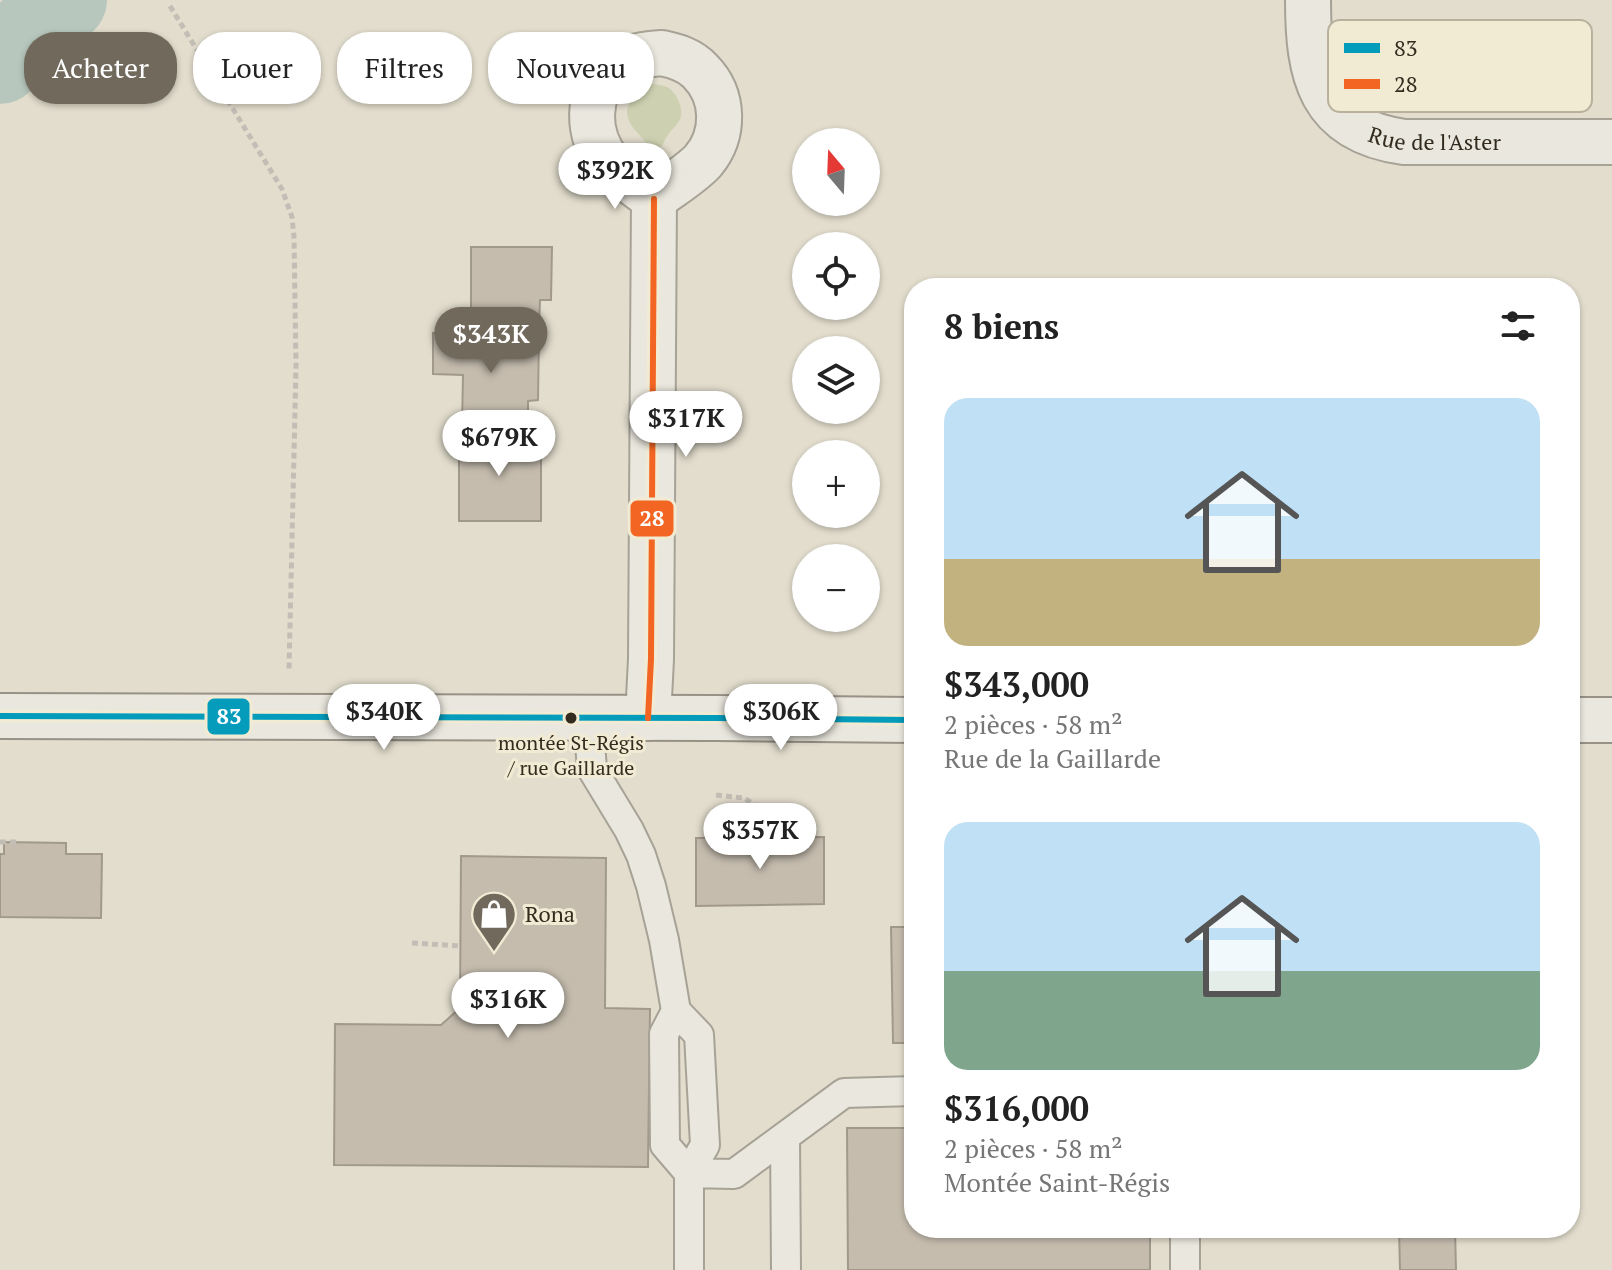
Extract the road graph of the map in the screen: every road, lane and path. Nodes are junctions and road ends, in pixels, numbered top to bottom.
1 (1308, 0) edge
2 (170, 6) dead end
3 (1328, 102) edge
4 (1336, 112) edge
5 (1612, 142) edge
6 (654, 199) dead end
7 (288, 675) dead end
8 (0, 716) edge
9 (588, 718) junction
10 (648, 718) junction
11 (904, 720) edge
12 (1580, 720) edge
13 (1612, 720) edge
14 (716, 795) dead end
15 (779, 837) dead end
16 (0, 842) edge
17 (19, 842) dead end
18 (412, 943) dead end
19 (461, 946) dead end
20 (676, 1011) junction
21 (904, 1091) edge
22 (785, 1137) junction
23 (689, 1173) junction
24 (1185, 1238) edge
25 (689, 1270) edge
26 (786, 1270) edge
27 (1185, 1270) edge

1 - 3 street, Rue de l'Aster
2 - 7 path
4 - 5 street, Rue de l'Aster
6 - 10 street
8 - 9 street
9 - 10 street
9 - 20 lane
10 - 11 street
12 - 13 street
14 - 15 path
16 - 17 path
18 - 19 path
20 - 23 lane
20 - 23 lane
21 - 22 lane
22 - 23 lane
22 - 26 lane
23 - 25 lane
24 - 27 lane

